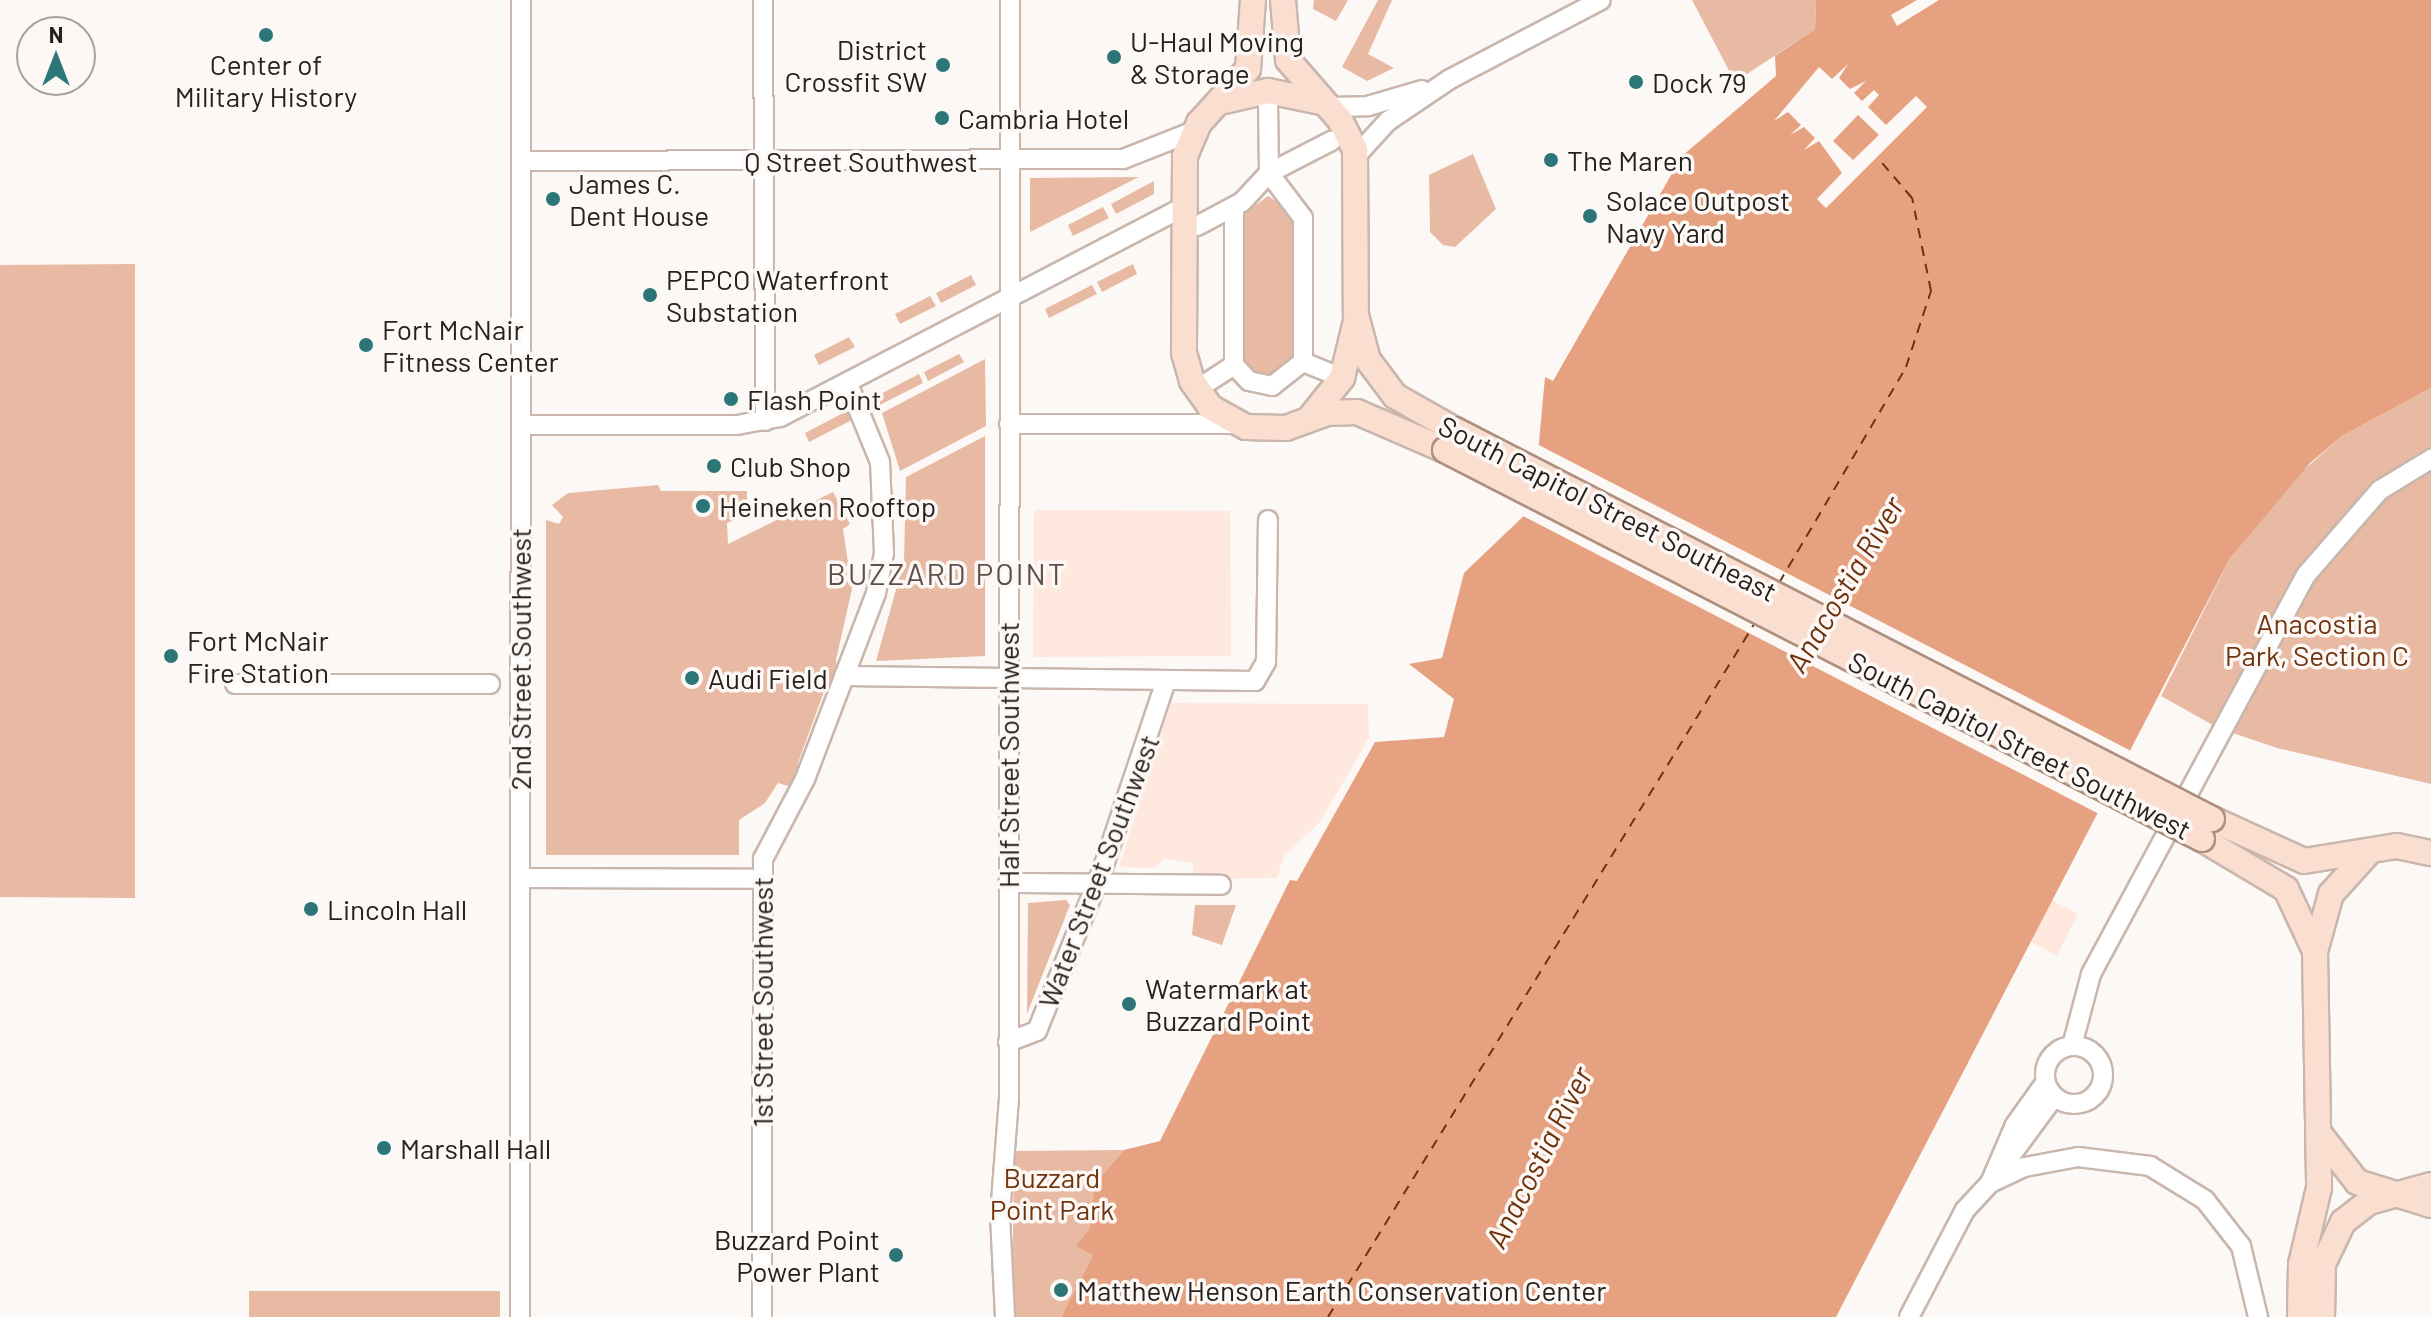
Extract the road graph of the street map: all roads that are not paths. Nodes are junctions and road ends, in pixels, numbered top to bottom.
1 (521, 0) edge
2 (763, 0) edge
3 (1010, 0) edge
4 (1253, 0) edge
5 (1283, 0) edge
6 (1601, 0) edge
7 (1450, 79) junction
8 (1268, 101) dead end
9 (1218, 104) junction
10 (1326, 105) junction
11 (1194, 131) junction
12 (1331, 141) dead end
13 (1356, 156) junction
14 (1010, 160) junction
15 (521, 161) junction
16 (763, 161) junction
17 (1269, 173) junction
18 (1234, 208) junction
19 (1190, 216) junction
20 (1009, 301) junction
21 (1356, 315) junction
22 (1303, 362) junction
23 (1234, 365) junction
24 (1333, 374) dead end
25 (1208, 382) dead end
26 (848, 384) junction
27 (1307, 420) junction
28 (765, 421) junction
29 (1009, 424) junction
30 (1236, 424) junction
31 (521, 425) junction
32 (1450, 440) junction
33 (2431, 459) edge
34 (1268, 520) dead end
35 (844, 676) junction
36 (1008, 679) junction
37 (1166, 681) junction
38 (235, 684) dead end
39 (490, 684) dead end
40 (2207, 829) junction
41 (2369, 851) junction
42 (2431, 853) edge
43 (520, 878) junction
44 (762, 879) junction
45 (1008, 883) junction
46 (1096, 883) junction
47 (1221, 885) dead end
48 (2315, 951) junction
49 (1008, 1042) junction
50 (2072, 1046) junction
51 (2050, 1090) junction
52 (2316, 1127) junction
53 (1990, 1183) junction
54 (2431, 1185) edge
55 (2401, 1193) junction
56 (2431, 1205) edge
57 (520, 1317) edge
58 (762, 1317) edge
59 (1005, 1317) edge
60 (1909, 1317) edge
61 (2258, 1317) edge
62 (2300, 1317) edge
63 (2322, 1317) edge

1 - 15 street, 2nd Street Southwest
2 - 16 street
3 - 14 street, Half Street Southwest
4 - 9 main road
5 - 10 main road, South Capitol Street Southeast
6 - 7 street
7 - 10 street
7 - 13 street
8 - 17 street
9 - 10 main road
9 - 11 main road
10 - 13 main road, South Capitol Street Southeast
11 - 14 street, Q Street Southwest
11 - 19 main road
12 - 17 street
13 - 21 main road, South Capitol Street Southeast
14 - 16 street, Q Street Southwest
14 - 20 street, Half Street Southwest
15 - 16 street, Q Street Southwest
15 - 31 street, 2nd Street Southwest
16 - 28 street
17 - 18 street
17 - 22 street
18 - 19 street
18 - 23 street
19 - 20 street
19 - 30 main road
20 - 26 street
20 - 29 street, Half Street Southwest
21 - 27 main road
21 - 32 main road, South Capitol Street Southeast
22 - 23 street
22 - 24 street
23 - 25 street
26 - 28 street
26 - 35 street, 1st Street Southwest
27 - 30 main road
27 - 32 main road
28 - 31 street
29 - 30 street
29 - 36 street, Half Street Southwest
31 - 43 street, 2nd Street Southwest
32 - 40 main road, South Capitol Street Southeast, bridge
33 - 50 street
34 - 37 street
35 - 36 street
35 - 44 street, 1st Street Southwest
36 - 37 street
36 - 45 street, Half Street Southwest
37 - 46 street, Water Street Southwest
38 - 39 street
40 - 41 main road, South Capitol Street Southeast
40 - 48 main road, South Capitol Street Southwest
41 - 42 main road, South Capitol Street Southeast
41 - 48 main road
43 - 44 street
43 - 57 street, 2nd Street Southwest
44 - 58 street, 1st Street Southwest
45 - 46 street
45 - 49 street, Half Street Southwest
46 - 47 street
46 - 49 street, Water Street Southwest
48 - 52 main road, South Capitol Street Southwest
49 - 59 street, Half Street Southwest
50 - 51 street
50 - 51 street
51 - 53 street
52 - 55 main road
52 - 62 main road, South Capitol Street Southwest
53 - 60 street
53 - 61 street
54 - 55 main road
55 - 56 main road
55 - 63 main road

